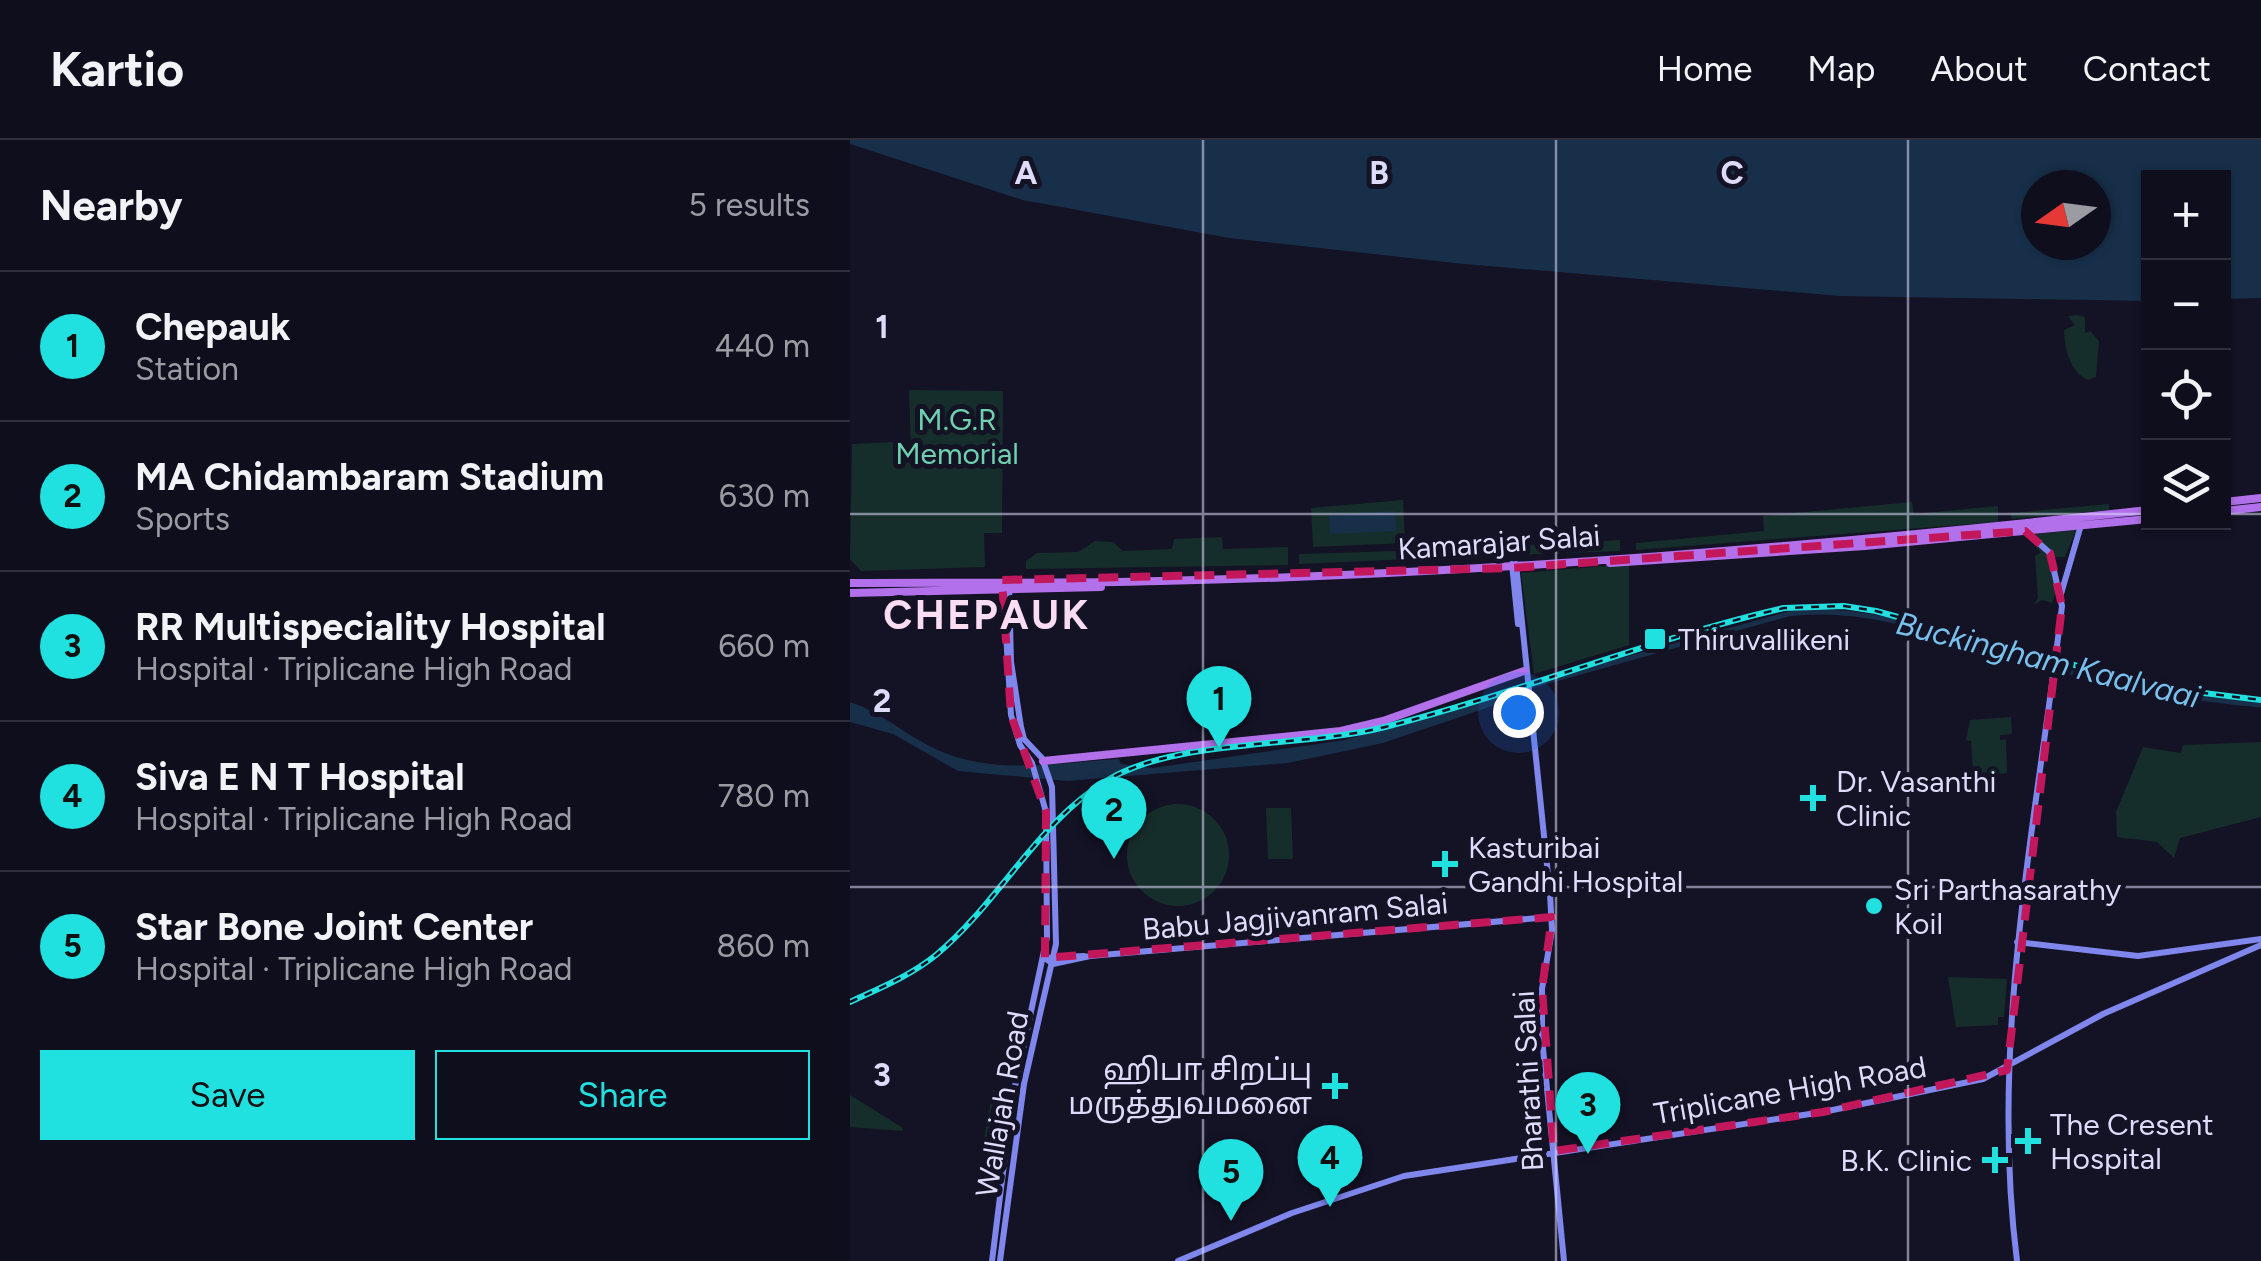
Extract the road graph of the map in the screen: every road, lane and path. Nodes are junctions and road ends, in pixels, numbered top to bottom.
1 (2261, 498) edge
2 (2231, 501) edge
3 (2261, 508) edge
4 (2141, 511) edge
5 (2231, 511) edge
6 (2141, 519) edge
7 (2081, 522) junction
8 (2024, 528) junction
9 (2070, 562) junction
10 (2052, 563) junction
11 (1514, 566) junction
12 (2055, 572) junction
13 (2067, 572) junction
14 (850, 583) edge
15 (1006, 586) junction
16 (850, 593) edge
17 (2061, 595) junction
18 (1525, 676) junction
19 (1044, 762) junction
20 (1551, 917) junction
21 (2017, 942) junction
22 (2261, 942) edge
23 (1045, 958) junction
24 (1055, 959) junction
25 (2007, 1070) junction
26 (1554, 1151) junction
27 (992, 1261) edge
28 (1000, 1261) edge
29 (1178, 1261) edge
30 (1564, 1261) edge
31 (2017, 1261) edge

1 - 2 main road
3 - 5 main road
4 - 7 main road, Kamarajar Salai
6 - 7 main road, Kamarajar Salai
7 - 8 main road, Kamarajar Salai
7 - 9 main road
8 - 10 main road
8 - 11 main road, Kamarajar Salai
9 - 10 main road
9 - 13 main road
10 - 12 main road
11 - 15 main road, Kamarajar Salai
11 - 18 main road, Bharathi Salai
12 - 13 main road
12 - 17 main road
13 - 17 main road
14 - 15 main road, Kamarajar Salai
15 - 16 main road, Kamarajar Salai
15 - 19 main road
15 - 23 main road, Wallajah Road
17 - 21 main road
18 - 19 main road
18 - 20 main road, Bharathi Salai
19 - 24 main road, Wallajah Road
20 - 24 main road, Babu Jagjivanram Salai
20 - 26 main road, Bharathi Salai
21 - 22 main road
21 - 25 main road
22 - 25 main road, Triplicane High Road
23 - 24 main road
23 - 27 main road, Wallajah Road
24 - 28 main road, Wallajah Road
25 - 26 main road, Triplicane High Road
25 - 31 main road
26 - 29 main road, Triplicane High Road
26 - 30 main road, Bharathi Salai

